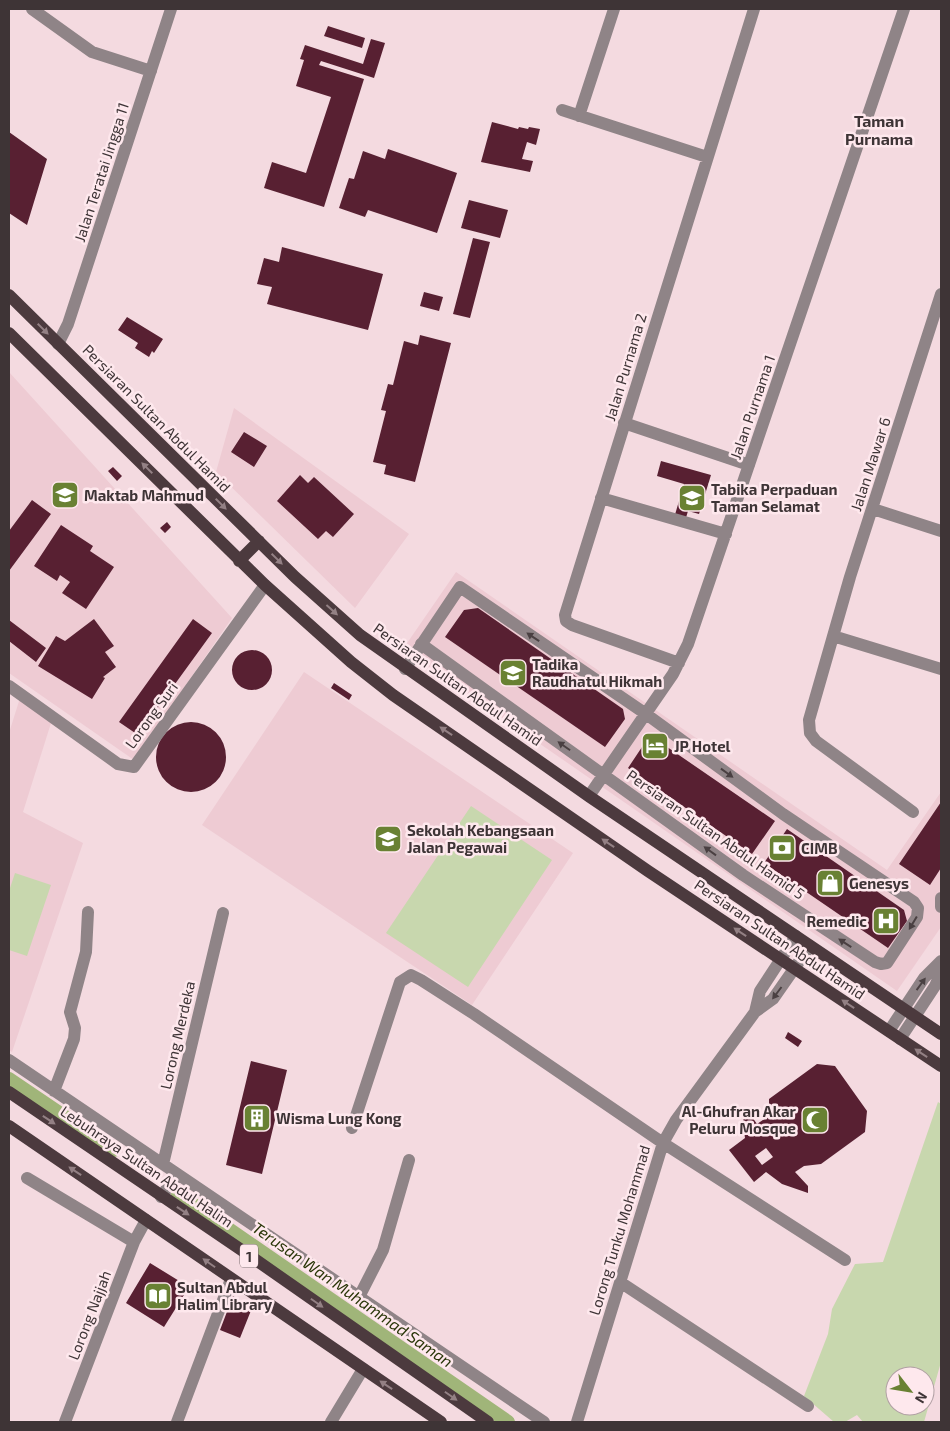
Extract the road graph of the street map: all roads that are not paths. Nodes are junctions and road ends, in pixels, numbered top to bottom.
1 (32, 9) edge
2 (171, 9) edge
3 (614, 9) edge
4 (754, 9) edge
5 (904, 9) edge
6 (151, 71) junction
7 (562, 110) dead end
8 (579, 116) junction
9 (707, 157) junction
10 (941, 294) edge
11 (9, 295) edge
12 (9, 334) edge
13 (58, 344) junction
14 (624, 423) junction
15 (749, 465) junction
16 (601, 498) junction
17 (873, 509) junction
18 (941, 531) edge
19 (726, 534) junction
20 (259, 541) junction
21 (240, 561) junction
22 (265, 585) junction
23 (832, 640) junction
24 (421, 644) junction
25 (678, 663) junction
26 (405, 669) junction
27 (941, 669) edge
28 (9, 686) edge
29 (646, 714) junction
30 (604, 774) junction
31 (589, 796) junction
32 (913, 812) dead end
33 (941, 898) edge
34 (941, 907) edge
35 (88, 912) dead end
36 (223, 914) dead end
37 (796, 936) junction
38 (810, 946) junction
39 (780, 959) junction
40 (941, 961) edge
41 (795, 969) junction
42 (941, 973) edge
43 (904, 1008) junction
44 (754, 1012) junction
45 (915, 1016) junction
46 (888, 1031) junction
47 (941, 1034) edge
48 (900, 1039) junction
49 (9, 1060) edge
50 (941, 1066) edge
51 (54, 1091) junction
52 (9, 1092) edge
53 (9, 1126) edge
54 (352, 1128) dead end
55 (664, 1143) junction
56 (410, 1160) dead end
57 (163, 1164) junction
58 (176, 1174) junction
59 (27, 1178) dead end
60 (162, 1197) junction
61 (146, 1220) junction
62 (134, 1242) junction
63 (845, 1260) dead end
64 (231, 1279) junction
65 (620, 1282) junction
66 (359, 1297) junction
67 (363, 1370) junction
68 (808, 1406) dead end
69 (427, 1418) edge
70 (65, 1422) edge
71 (177, 1422) edge
72 (331, 1422) edge
73 (441, 1422) edge
74 (488, 1422) edge
75 (544, 1422) edge
76 (577, 1422) edge

1 - 6 street
2 - 6 street, Jalan Teratai Jingga 11
3 - 8 street
4 - 9 street, Jalan Purnama 2
5 - 15 street, Jalan Purnama 1
6 - 13 street, Jalan Teratai Jingga 11
7 - 8 street
8 - 9 street
9 - 14 street, Jalan Purnama 2
10 - 17 street, Jalan Mawar 6
11 -> 13 main road, Persiaran Sultan Abdul Hamid
21 -> 12 main road, Persiaran Sultan Abdul Hamid
13 -> 20 main road, Persiaran Sultan Abdul Hamid
14 - 15 street
14 - 16 street, Jalan Purnama 2
15 - 19 street, Jalan Purnama 1
16 - 19 street
16 - 25 street, Jalan Purnama 2
17 - 18 street
17 - 23 street, Jalan Mawar 6
19 - 25 street, Jalan Purnama 1
20 - 21 main road
20 -> 26 main road, Persiaran Sultan Abdul Hamid
21 - 22 main road, Persiaran Sultan Abdul Hamid
22 - 28 street, Lorong Suri
39 -> 22 main road, Persiaran Sultan Abdul Hamid
23 - 27 street
23 - 32 street, Jalan Mawar 6
24 - 26 street
29 -> 24 street
30 -> 24 street, Persiaran Sultan Abdul Hamid 5
25 - 29 street, Jalan Purnama 1
26 - 31 main road, Persiaran Sultan Abdul Hamid
29 - 30 street, Jalan Purnama 1
29 -> 30 street, Persiaran Sultan Abdul Hamid 5
30 - 31 street, Jalan Purnama 1
31 - 37 main road, Persiaran Sultan Abdul Hamid
33 - 34 street
35 - 51 street
36 - 57 street, Lorong Merdeka
37 - 38 main road, Persiaran Sultan Abdul Hamid
37 - 39 street, Lorong Tunku Mohammad
38 - 41 street, Lorong Tunku Mohammad
38 - 43 main road, Persiaran Sultan Abdul Hamid
39 - 41 main road, Persiaran Sultan Abdul Hamid
39 - 44 street, Lorong Tunku Mohammad
43 -> 40 street
41 -> 44 street, Lorong Tunku Mohammad
46 -> 41 main road, Persiaran Sultan Abdul Hamid
42 - 45 street
43 - 45 main road, Persiaran Sultan Abdul Hamid
43 - 46 street
44 - 55 street, Lorong Tunku Mohammad
45 - 47 main road, Persiaran Sultan Abdul Hamid
45 - 48 street
46 - 48 main road, Persiaran Sultan Abdul Hamid
50 -> 48 main road, Persiaran Sultan Abdul Hamid
49 - 51 street
51 - 57 street
52 -> 60 main road, Lebuhraya Sultan Abdul Halim / 1
61 -> 53 main road, 1
54 - 55 street
55 - 63 street
55 - 65 street, Lorong Tunku Mohammad
56 - 66 street
57 - 58 street
58 - 60 street
58 - 66 street
59 - 62 street
60 -> 74 main road, Lebuhraya Sultan Abdul Halim / 1
61 - 62 street, Lorong Najjah
64 -> 61 main road, 1
62 - 70 street, Lorong Najjah
64 - 67 main road, 1
64 - 71 street
65 - 68 street
65 - 76 street, Lorong Tunku Mohammad
66 - 75 street
69 -> 67 main road, 1
67 - 72 street
69 - 73 main road, 1

